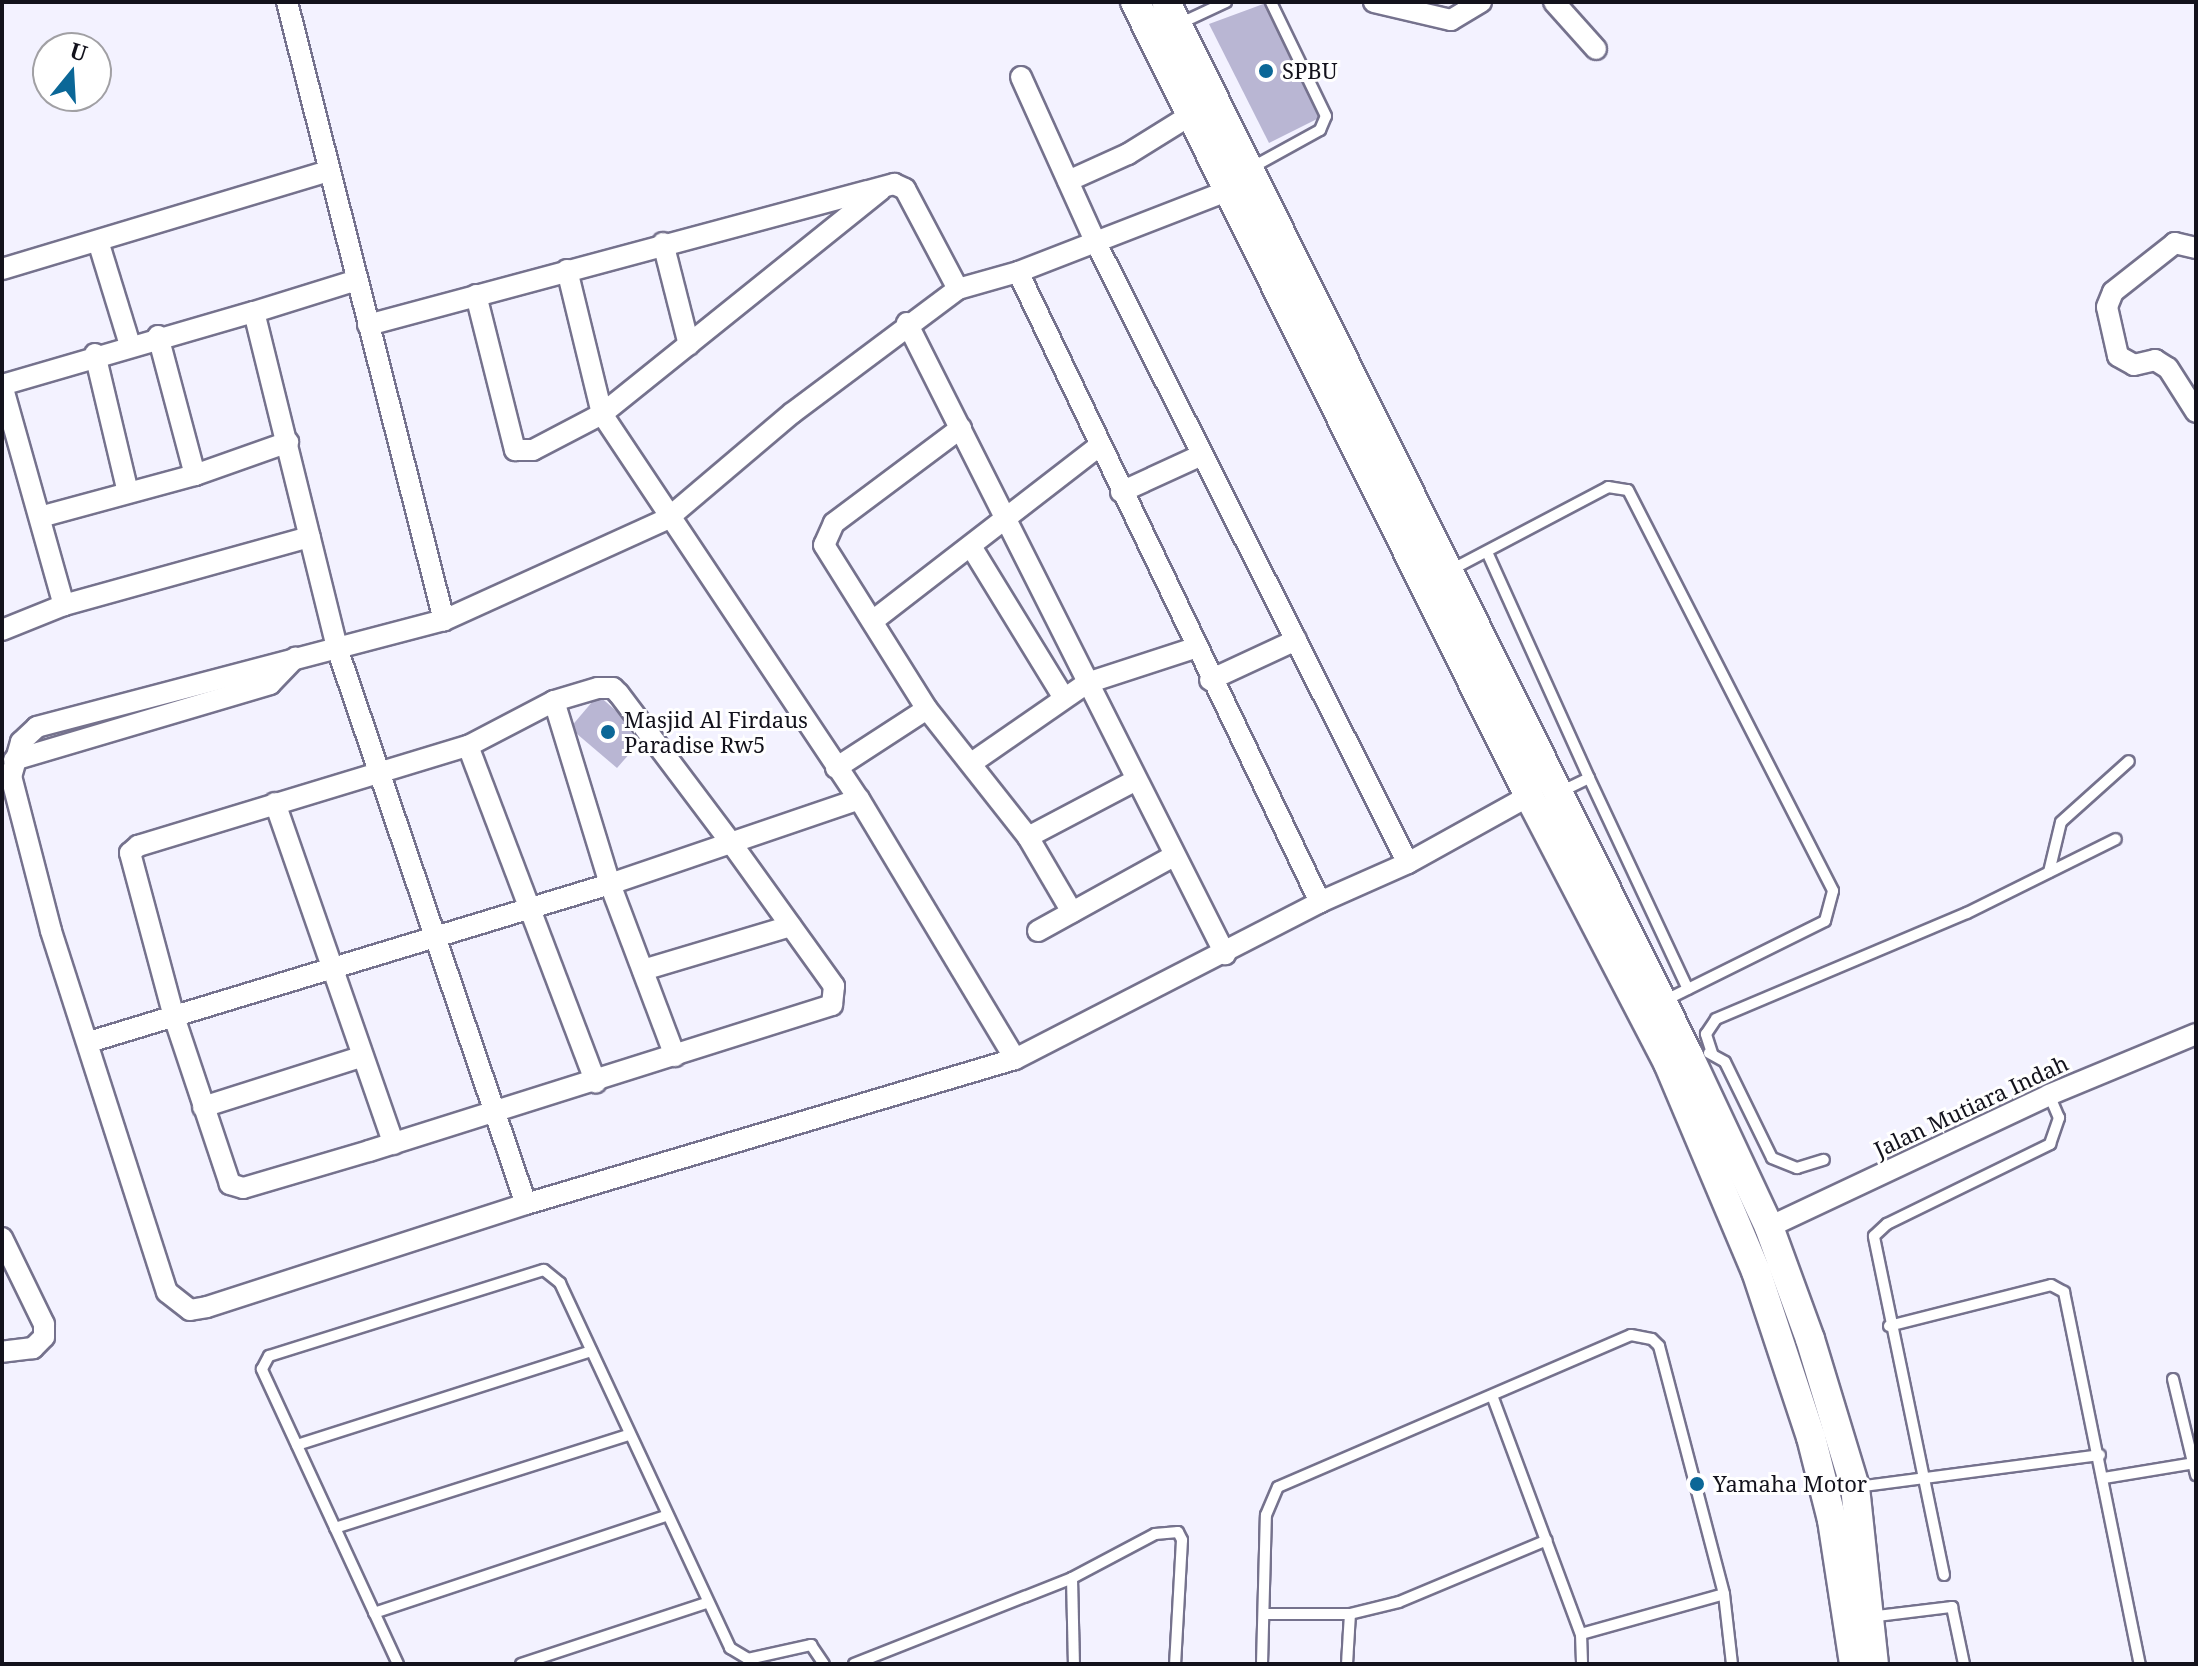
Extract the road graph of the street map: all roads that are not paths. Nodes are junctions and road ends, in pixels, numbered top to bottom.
1 (287, 2) edge
2 (1135, 2) edge
3 (1226, 2) edge
4 (1271, 2) edge
5 (1374, 2) edge
6 (1481, 2) edge
7 (1554, 2) edge
8 (1212, 5) edge
9 (1172, 13) edge
10 (1596, 49) dead end
11 (1021, 77) dead end
12 (1189, 116) junction
13 (1250, 169) junction
14 (328, 171) junction
15 (1068, 181) junction
16 (887, 185) junction
17 (1227, 191) junction
18 (98, 241) junction
19 (1095, 241) junction
20 (663, 243) junction
21 (2196, 248) edge
22 (2, 269) edge
23 (567, 270) junction
24 (1018, 272) junction
25 (357, 280) junction
26 (958, 289) junction
27 (476, 295) junction
28 (254, 312) junction
29 (907, 323) junction
30 (368, 325) junction
31 (158, 336) junction
32 (130, 345) junction
33 (689, 345) junction
34 (95, 354) junction
35 (2, 385) edge
36 (2196, 412) edge
37 (602, 414) junction
38 (961, 428) junction
39 (288, 442) junction
40 (1098, 447) junction
41 (1202, 455) junction
42 (195, 475) junction
43 (128, 492) junction
44 (1121, 492) junction
45 (40, 517) junction
46 (1007, 517) junction
47 (667, 519) junction
48 (310, 537) junction
49 (972, 548) junction
50 (1487, 552) junction
51 (1449, 571) junction
52 (64, 605) junction
53 (444, 620) junction
54 (874, 620) junction
55 (2, 630) edge
56 (1296, 640) junction
57 (337, 648) junction
58 (1194, 648) junction
59 (1210, 680) junction
60 (1087, 683) junction
61 (1064, 698) junction
62 (554, 701) junction
63 (927, 709) junction
64 (468, 746) junction
65 (2129, 761) dead end
66 (973, 762) junction
67 (836, 768) junction
68 (377, 774) junction
69 (1589, 778) junction
70 (1136, 780) junction
71 (1558, 792) junction
72 (1529, 796) junction
73 (859, 799) junction
74 (275, 803) junction
75 (1028, 837) junction
76 (2116, 839) dead end
77 (732, 844) junction
78 (1174, 856) junction
79 (1408, 863) junction
80 (2049, 872) junction
81 (610, 884) junction
82 (1320, 902) junction
83 (528, 909) junction
84 (1072, 912) junction
85 (791, 926) junction
86 (1038, 931) dead end
87 (434, 938) junction
88 (1225, 954) junction
89 (329, 969) junction
90 (643, 970) junction
91 (1688, 989) junction
92 (1662, 1002) junction
93 (174, 1017) junction
94 (2196, 1034) edge
95 (89, 1042) junction
96 (675, 1056) junction
97 (361, 1057) junction
98 (1690, 1057) junction
99 (1015, 1059) junction
100 (596, 1083) junction
101 (2049, 1095) junction
102 (203, 1107) junction
103 (497, 1113) junction
104 (394, 1144) junction
105 (1824, 1160) dead end
106 (526, 1204) junction
107 (1769, 1227) junction
108 (2, 1238) edge
109 (1889, 1326) junction
110 (591, 1351) junction
111 (2, 1352) edge
112 (2173, 1379) dead end
113 (1493, 1398) junction
114 (1824, 1433) junction
115 (629, 1435) junction
116 (297, 1445) junction
117 (2100, 1455) junction
118 (2195, 1469) edge
119 (1922, 1478) junction
120 (2104, 1478) junction
121 (1855, 1487) junction
122 (666, 1516) junction
123 (335, 1528) junction
124 (1547, 1540) junction
125 (1944, 1575) dead end
126 (1072, 1578) junction
127 (1724, 1594) junction
128 (706, 1603) junction
129 (374, 1613) junction
130 (1265, 1614) junction
131 (1350, 1614) junction
132 (1867, 1618) junction
133 (1581, 1634) junction
134 (398, 1664) edge
135 (521, 1664) edge
136 (824, 1664) edge
137 (854, 1664) edge
138 (1074, 1664) edge
139 (1175, 1664) edge
140 (1262, 1664) edge
141 (1347, 1664) edge
142 (1582, 1664) edge
143 (1732, 1664) edge
144 (1854, 1664) edge
145 (1874, 1664) edge
146 (1964, 1664) edge
147 (2140, 1664) edge

1 - 14 street
2 - 12 main road
3 - 8 lane
4 - 13 lane
5 - 6 street
7 - 10 street
8 - 9 lane
9 - 13 main road
11 - 15 street
12 - 15 street
12 - 17 main road
13 - 51 main road
14 - 18 street
14 - 25 street
15 - 19 street
16 - 20 street
16 - 26 street
16 - 33 street
17 - 19 street
17 - 72 main road
18 - 22 street
18 - 32 street
19 - 24 street
19 - 41 street
20 - 23 street
20 - 33 street
21 - 36 street
23 - 27 street
23 - 37 street
24 - 26 street
24 - 40 street
25 - 28 street
25 - 30 street
26 - 29 street
27 - 30 street
27 - 37 street
28 - 31 street
28 - 39 street
29 - 38 street
29 - 47 street
30 - 53 street
31 - 32 street
31 - 42 street
32 - 34 street
33 - 37 street
34 - 35 street
34 - 43 street
35 - 45 street
37 - 47 street
38 - 46 street
38 - 54 street
39 - 42 street
39 - 48 street
40 - 44 street
40 - 46 street
41 - 44 street
41 - 56 street
42 - 43 street
43 - 45 street
44 - 58 street
45 - 52 street
46 - 49 street
46 - 60 street
47 - 53 street
47 - 67 street
48 - 52 street
48 - 57 street
49 - 54 street
49 - 61 street
50 - 51 lane
50 - 69 lane
50 - 91 lane
51 - 71 main road
52 - 55 street
53 - 57 street
54 - 63 street
56 - 59 street
56 - 79 street
57 - 68 street
57 - 95 street
58 - 59 street
58 - 60 street
59 - 82 street
60 - 61 street
60 - 70 street
61 - 66 street
62 - 64 street
62 - 77 street
62 - 81 street
63 - 66 street
63 - 67 street
64 - 68 street
64 - 83 street
65 - 80 lane
66 - 75 street
67 - 73 street
68 - 74 street
68 - 87 street
69 - 71 lane
69 - 91 lane
70 - 75 street
70 - 78 street
71 - 92 main road
72 - 79 street
72 - 98 main road
73 - 77 street
73 - 99 street
74 - 89 street
74 - 93 street
75 - 84 street
76 - 80 lane
77 - 81 street
77 - 85 street
78 - 84 street
78 - 88 street
79 - 82 street
80 - 98 lane
81 - 83 street
81 - 90 street
82 - 88 street
83 - 87 street
83 - 100 street
84 - 86 street
85 - 90 street
85 - 96 street
87 - 89 street
87 - 103 street
88 - 99 street
89 - 93 street
89 - 97 street
90 - 96 street
91 - 92 lane
92 - 98 main road
93 - 95 street
93 - 102 street
94 - 101 street, Jalan Mutiara Indah
95 - 106 street
96 - 100 street
97 - 102 street
97 - 104 street
98 - 105 lane
98 - 107 main road
98 - 114 main road
99 - 106 street
100 - 103 street
101 - 107 street, Jalan Mutiara Indah
101 - 109 lane
102 - 104 street
103 - 104 street
103 - 106 street
107 - 114 main road
108 - 111 street
109 - 117 lane
109 - 119 lane
110 - 115 lane
110 - 116 lane
110 - 116 lane
112 - 118 lane
113 - 124 lane
113 - 127 lane
113 - 130 lane
114 - 121 main road
114 - 144 main road
115 - 122 lane
115 - 123 lane
116 - 123 lane
117 - 119 lane
117 - 120 lane
118 - 120 lane
119 - 121 lane
119 - 125 lane
120 - 147 lane
121 - 132 main road
122 - 128 lane
122 - 129 lane
123 - 129 lane
124 - 131 lane
124 - 133 lane
126 - 137 lane
126 - 138 lane
126 - 139 lane
127 - 133 lane
127 - 143 lane
128 - 135 lane
128 - 136 lane
129 - 134 lane
130 - 131 lane
130 - 140 lane
131 - 141 lane
132 - 145 main road
132 - 146 lane
133 - 142 lane

